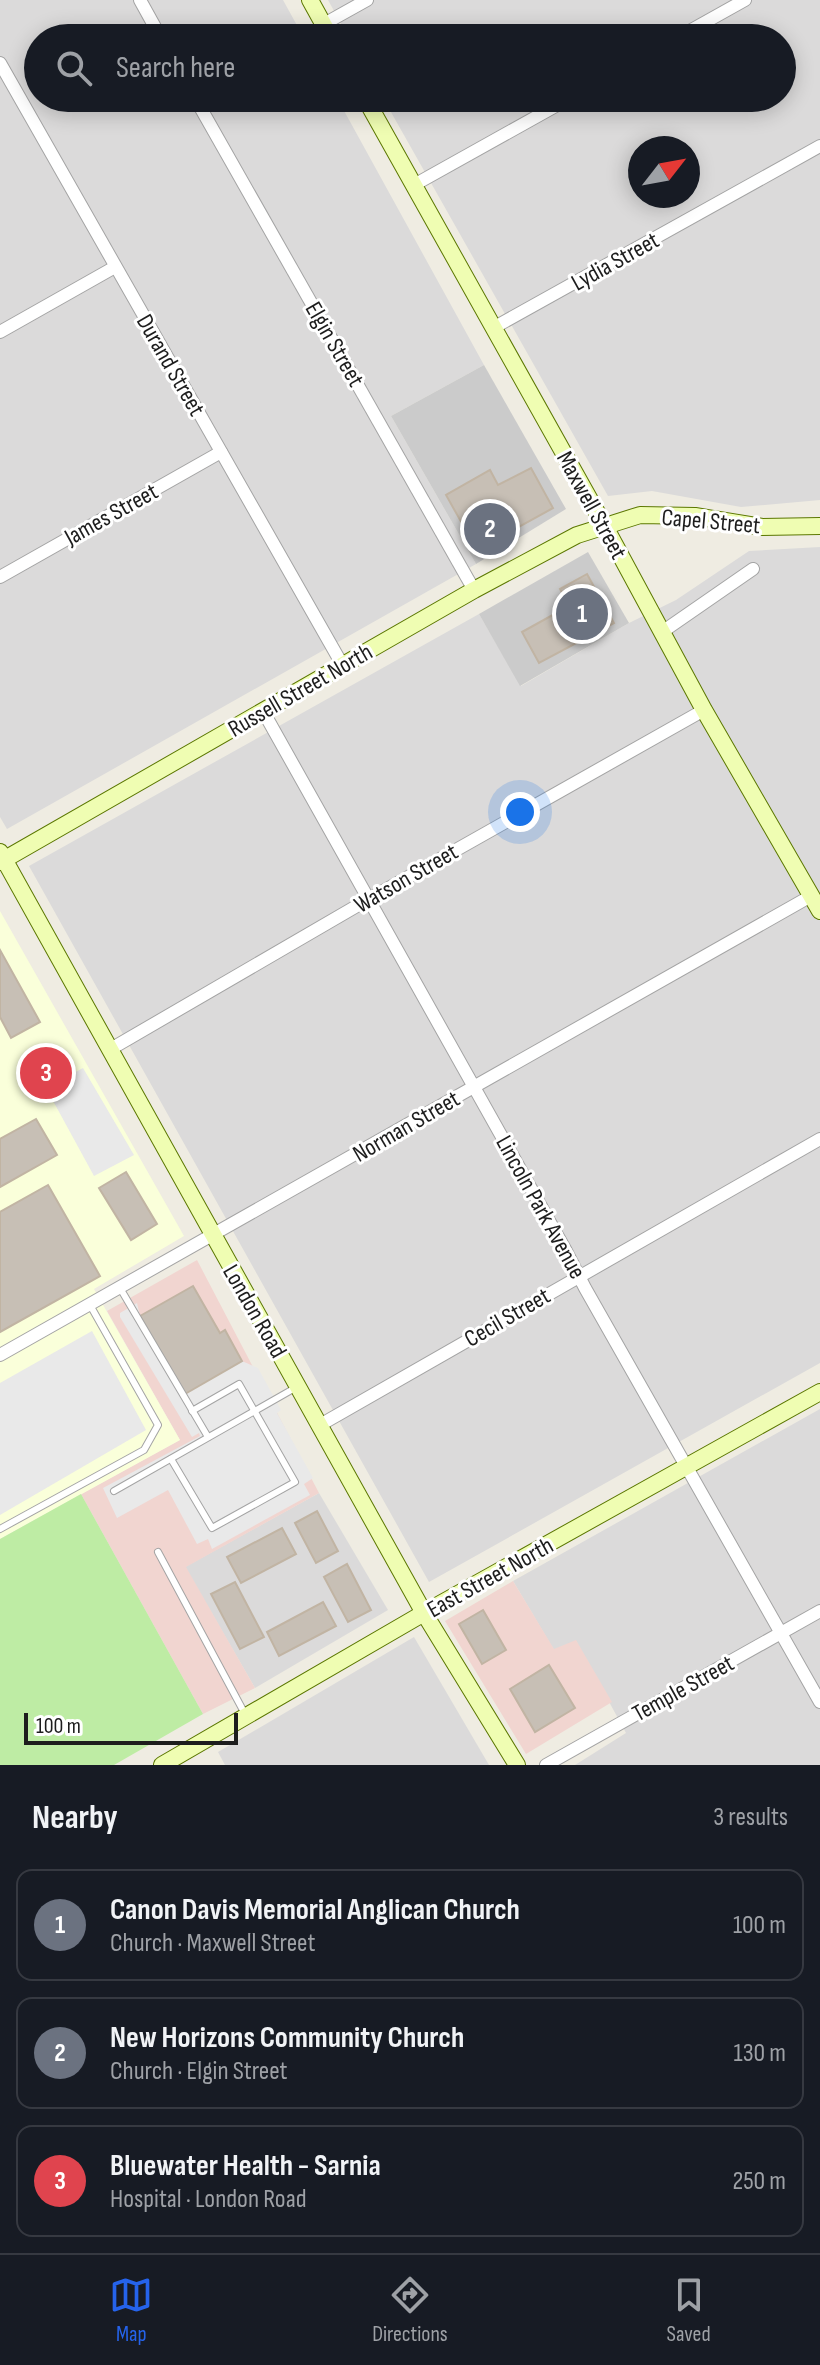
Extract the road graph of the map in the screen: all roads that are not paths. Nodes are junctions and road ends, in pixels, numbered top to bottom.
1 (140, 0) edge
2 (310, 0) edge
3 (367, 0) edge
4 (745, 0) edge
5 (153, 24) edge
6 (324, 24) edge
7 (337, 24) edge
8 (702, 24) edge
9 (1, 67) edge
10 (24, 107) edge
11 (27, 112) edge
12 (203, 112) edge
13 (373, 112) edge
14 (545, 112) edge
15 (820, 146) edge
16 (414, 185) junction
17 (115, 267) junction
18 (493, 328) junction
19 (0, 332) edge
20 (221, 452) junction
21 (603, 525) junction
22 (820, 526) edge
23 (753, 569) dead end
24 (0, 577) edge
25 (474, 590) junction
26 (662, 632) junction
27 (343, 666) junction
28 (704, 710) junction
29 (263, 711) junction
30 (1, 858) edge
31 (811, 896) junction
32 (368, 899) junction
33 (820, 911) edge
34 (109, 1050) junction
35 (474, 1087) junction
36 (820, 1139) edge
37 (212, 1235) junction
38 (578, 1276) junction
39 (120, 1288) junction
40 (90, 1305) junction
41 (0, 1355) edge
42 (298, 1386) junction
43 (820, 1392) edge
44 (255, 1410) junction
45 (192, 1411) junction
46 (320, 1425) junction
47 (208, 1437) junction
48 (171, 1459) junction
49 (686, 1467) junction
50 (114, 1491) dead end
51 (0, 1529) edge
52 (158, 1552) dead end
53 (820, 1611) edge
54 (424, 1613) junction
55 (781, 1633) junction
56 (820, 1702) edge
57 (246, 1717) junction
58 (162, 1765) edge
59 (517, 1765) edge
60 (546, 1765) edge

1 - 5 street
2 - 6 street
3 - 7 street
4 - 8 street
9 - 10 street, Durand Street
11 - 17 street, Durand Street
12 - 25 street, Elgin Street
13 - 16 street, Maxwell Street
14 - 16 street
15 - 18 street, Lydia Street
16 - 18 street, Maxwell Street
17 - 19 street
17 - 20 street, Durand Street
18 - 21 street, Maxwell Street
20 - 24 street, James Street
20 - 27 street, Durand Street
21 - 22 street, Capel Street
21 - 25 street, Russell Street North
21 - 26 street, Maxwell Street
23 - 26 street
25 - 27 street, Russell Street North
26 - 28 street, Maxwell Street
27 - 29 street, Russell Street North
28 - 31 street, Maxwell Street
28 - 32 street, Watson Street
29 - 30 street, Russell Street North
29 - 32 street, Lincoln Park Avenue
30 - 34 street, London Road
31 - 33 street, Maxwell Street
31 - 35 street, Norman Street
32 - 34 street, Watson Street
32 - 35 street, Lincoln Park Avenue
34 - 37 street, London Road
35 - 37 street, Norman Street
35 - 38 street, Lincoln Park Avenue
36 - 38 street, Cecil Street
37 - 39 street, Norman Street
37 - 42 street, London Road
38 - 46 street, Cecil Street
38 - 49 street, Lincoln Park Avenue
39 - 40 street, Norman Street
39 - 45 lane
40 - 41 street, Norman Street
40 - 51 lane
42 - 44 lane
42 - 46 street, London Road
43 - 49 street, East Street North
44 - 45 lane
44 - 47 lane
44 - 48 lane
45 - 47 lane
46 - 54 street, London Road
47 - 48 lane
48 - 50 lane
49 - 54 street, East Street North
49 - 55 street, Lincoln Park Avenue
52 - 57 lane
53 - 55 street, Temple Street
54 - 57 street, East Street North
54 - 59 street, London Road
55 - 56 street, Lincoln Park Avenue
55 - 60 street, Temple Street
57 - 58 street, East Street North

